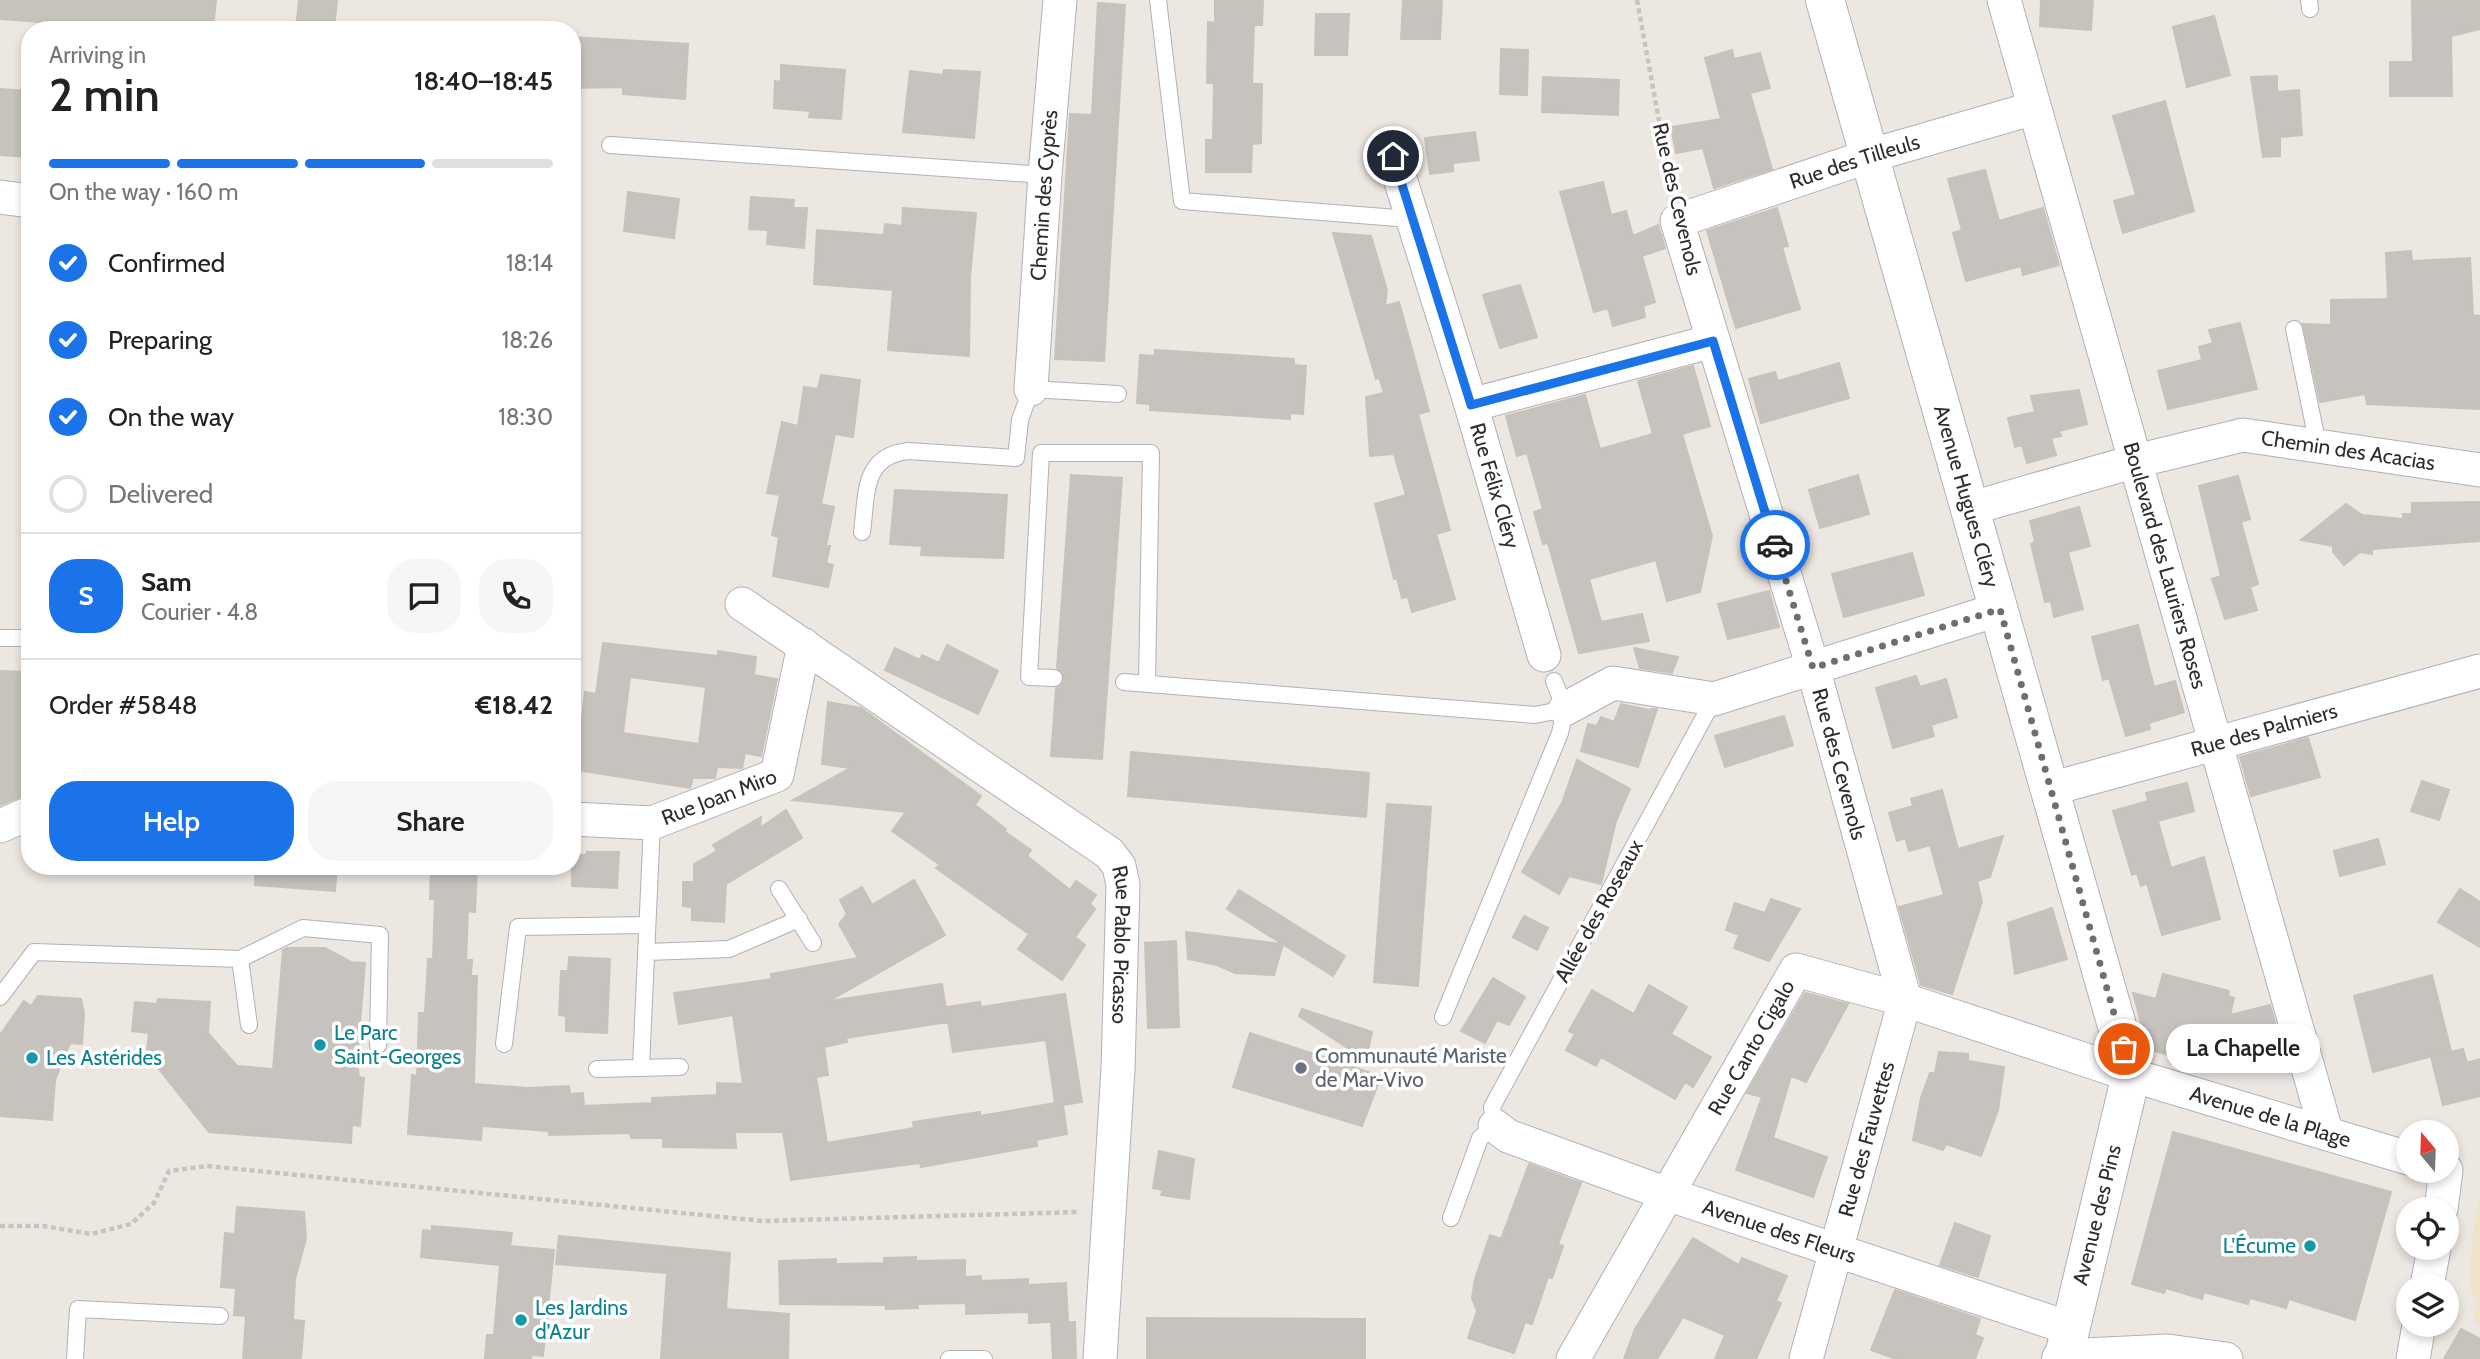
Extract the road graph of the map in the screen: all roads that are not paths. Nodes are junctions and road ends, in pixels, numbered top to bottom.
1 (1060, 0) edge
2 (1158, 0) edge
3 (1825, 0) edge
4 (2004, 0) edge
5 (2034, 108) junction
6 (610, 145) dead end
7 (1393, 156) dead end
8 (1869, 156) junction
9 (1045, 175) junction
10 (0, 198) edge
11 (21, 200) edge
12 (1410, 219) junction
13 (1677, 221) joint
14 (2294, 329) dead end
15 (1713, 341) junction
16 (1031, 389) junction
17 (1118, 394) dead end
18 (1471, 405) junction
19 (2318, 446) junction
20 (2136, 461) junction
21 (2480, 470) edge
22 (1972, 508) junction
23 (862, 532) dead end
24 (742, 604) dead end
25 (2000, 609) junction
26 (0, 638) edge
27 (21, 638) edge
28 (804, 645) junction
29 (1813, 668) junction
30 (2480, 671) edge
31 (1054, 678) dead end
32 (1124, 682) dead end
33 (1555, 682) junction
34 (1147, 684) junction
35 (1714, 699) junction
36 (2216, 743) junction
37 (2050, 789) junction
38 (21, 817) edge
39 (581, 819) edge
40 (652, 823) junction
41 (0, 826) edge
42 (779, 889) dead end
43 (799, 919) junction
44 (646, 925) junction
45 (813, 943) dead end
46 (647, 952) junction
47 (240, 959) junction
48 (0, 997) edge
49 (1905, 1000) junction
50 (1443, 1017) dead end
51 (249, 1025) dead end
52 (504, 1044) dead end
53 (378, 1045) dead end
54 (680, 1067) dead end
55 (641, 1068) junction
56 (597, 1069) dead end
57 (2132, 1075) junction
58 (1495, 1126) junction
59 (2326, 1132) junction
60 (2396, 1153) edge
61 (1667, 1194) junction
62 (1451, 1218) dead end
63 (1836, 1250) junction
64 (220, 1316) dead end
65 (2417, 1337) edge
66 (2065, 1348) edge
67 (75, 1359) edge
68 (949, 1359) edge
69 (984, 1359) edge
70 (1100, 1359) edge
71 (1573, 1359) edge
72 (1806, 1359) edge
73 (2226, 1359) edge
74 (2413, 1359) edge

1 - 9 street, Chemin des Cyprès
2 - 12 lane
3 - 8 street, Avenue Hugues Cléry
4 - 5 street, Boulevard des Lauriers Roses
5 - 8 street, Rue des Tilleuls
5 - 20 street, Boulevard des Lauriers Roses
6 - 9 lane
7 - 12 street, Rue Félix Cléry
8 - 13 street, Rue des Tilleuls
8 - 22 street, Avenue Hugues Cléry
9 - 16 street, Chemin des Cyprès
10 - 11 street
12 - 18 street, Rue Félix Cléry
13 - 15 street, Rue des Cevenols
14 - 19 lane
15 - 18 street
15 - 29 street, Rue des Cevenols
16 - 17 lane
16 - 23 lane
18 - 33 street, Rue Félix Cléry
19 - 20 street, Chemin des Acacias
19 - 21 street, Chemin des Acacias
20 - 22 street, Chemin des Acacias
20 - 36 street, Boulevard des Lauriers Roses
22 - 25 street, Avenue Hugues Cléry
24 - 28 street, Rue Pablo Picasso
25 - 29 street
25 - 37 street, Avenue Hugues Cléry
26 - 27 lane
28 - 40 street, Rue Joan Miro
28 - 70 street, Rue Pablo Picasso
29 - 35 street
29 - 49 street, Rue des Cevenols
30 - 36 street, Rue des Palmiers
31 - 34 lane
32 - 34 lane
33 - 34 lane
33 - 35 street
33 - 50 lane
35 - 58 lane, Allée des Roseaux
36 - 37 street, Rue des Palmiers
36 - 59 street, Boulevard des Lauriers Roses
37 - 57 street, Avenue Hugues Cléry
38 - 41 street
39 - 40 street, Rue Joan Miro
40 - 44 lane
42 - 43 lane
43 - 45 lane
43 - 46 lane
44 - 46 lane
44 - 52 lane
46 - 55 lane
47 - 48 lane
47 - 51 lane
47 - 53 lane
49 - 57 street, Rue Canto Cigalo
49 - 61 street, Rue Canto Cigalo
49 - 63 street, Rue des Fauvettes
54 - 55 lane
55 - 56 lane
57 - 59 street, Avenue de la Plage
57 - 66 street, Avenue des Pins
58 - 61 street, Avenue des Fleurs
58 - 62 lane
59 - 60 street, Avenue de la Plage
61 - 63 street, Avenue des Fleurs
61 - 71 street, Rue Canto Cigalo
63 - 66 street, Avenue des Fleurs
63 - 72 street, Rue des Fauvettes
64 - 67 lane
65 - 74 street
66 - 73 street
68 - 69 lane

